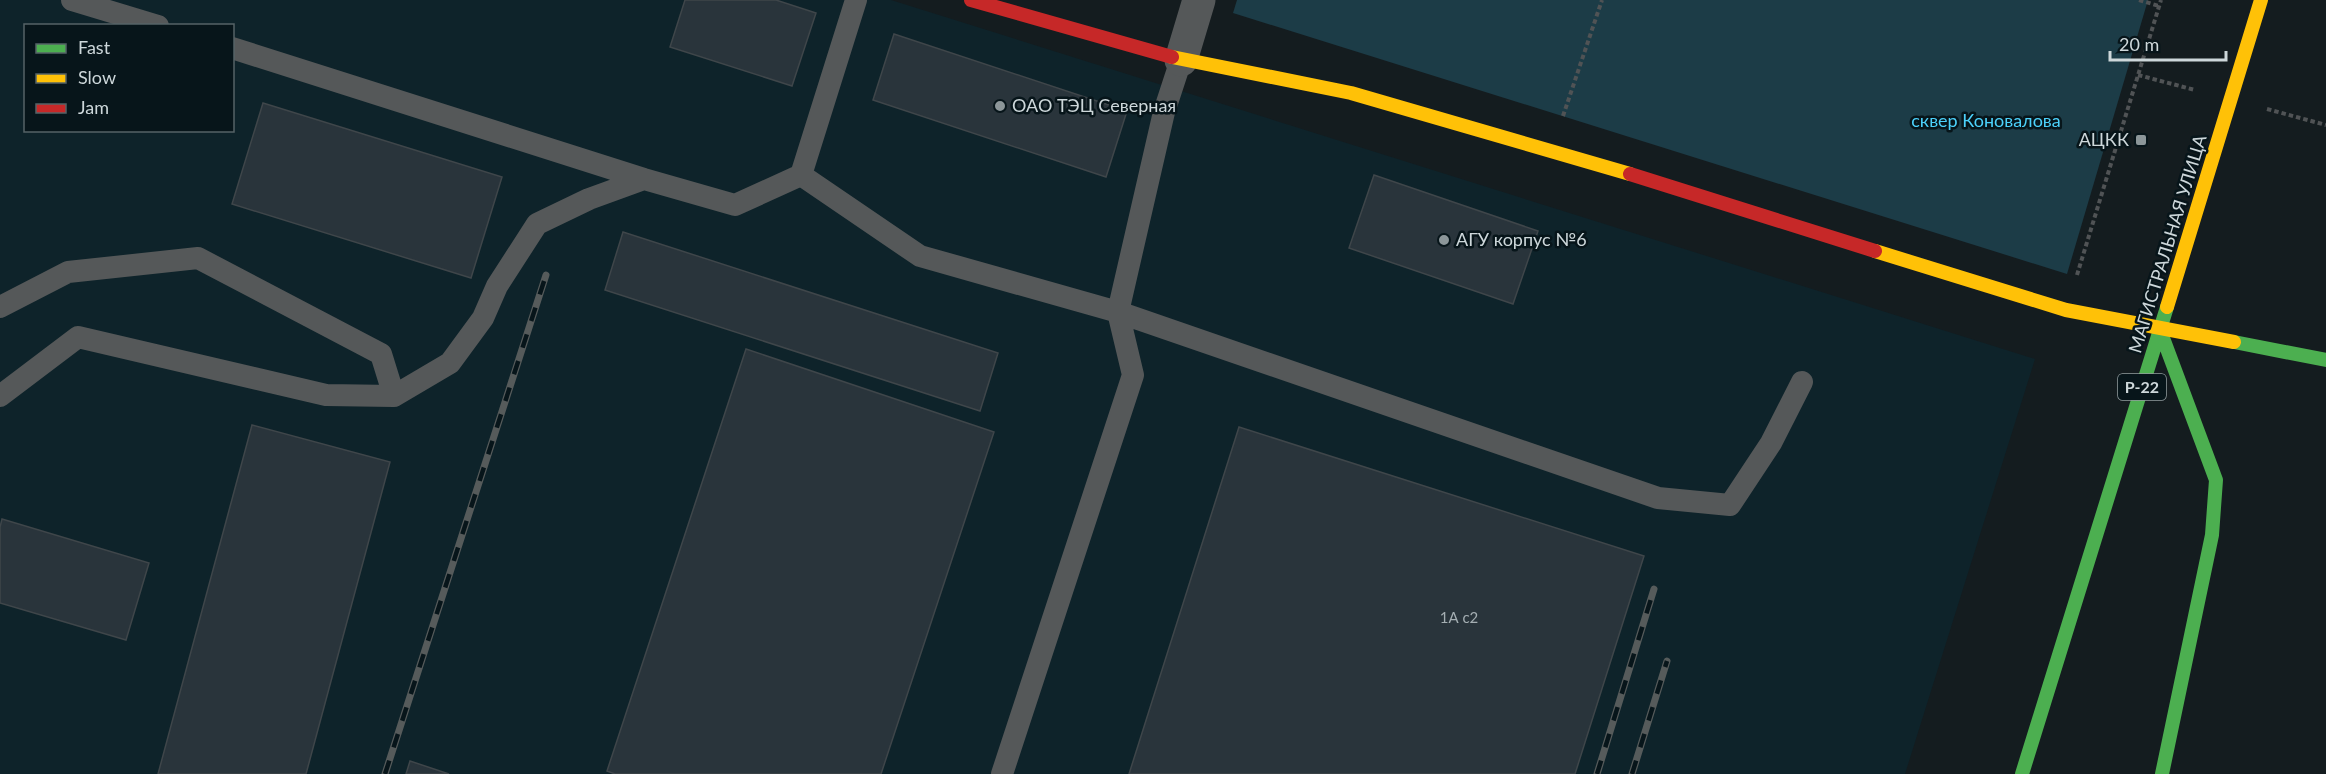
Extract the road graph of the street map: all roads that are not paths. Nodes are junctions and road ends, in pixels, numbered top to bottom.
1 (72, 0) edge
2 (856, 0) edge
3 (971, 0) edge
4 (1199, 0) edge
5 (2261, 0) edge
6 (151, 24) edge
7 (234, 49) edge
8 (1181, 60) junction
9 (801, 175) junction
10 (644, 179) junction
11 (0, 307) edge
12 (1118, 312) junction
13 (2160, 330) junction
14 (2326, 360) edge
15 (1802, 382) dead end
16 (0, 396) edge
17 (394, 396) junction
18 (1002, 774) edge
19 (2022, 774) edge
20 (2162, 774) edge

1 - 6 lane
2 - 9 lane
3 - 8 main road
4 - 8 street
5 - 13 main road, МАГИСТРАЛЬНАЯ УЛИЦА / Р-22
7 - 10 lane
8 - 12 lane
8 - 13 main road
9 - 10 lane
9 - 12 lane
10 - 17 lane
11 - 17 lane
12 - 15 lane
12 - 18 lane
13 - 14 main road
13 - 19 main road, МАГИСТРАЛЬНАЯ УЛИЦА / Р-22
13 - 20 main road
16 - 17 lane

